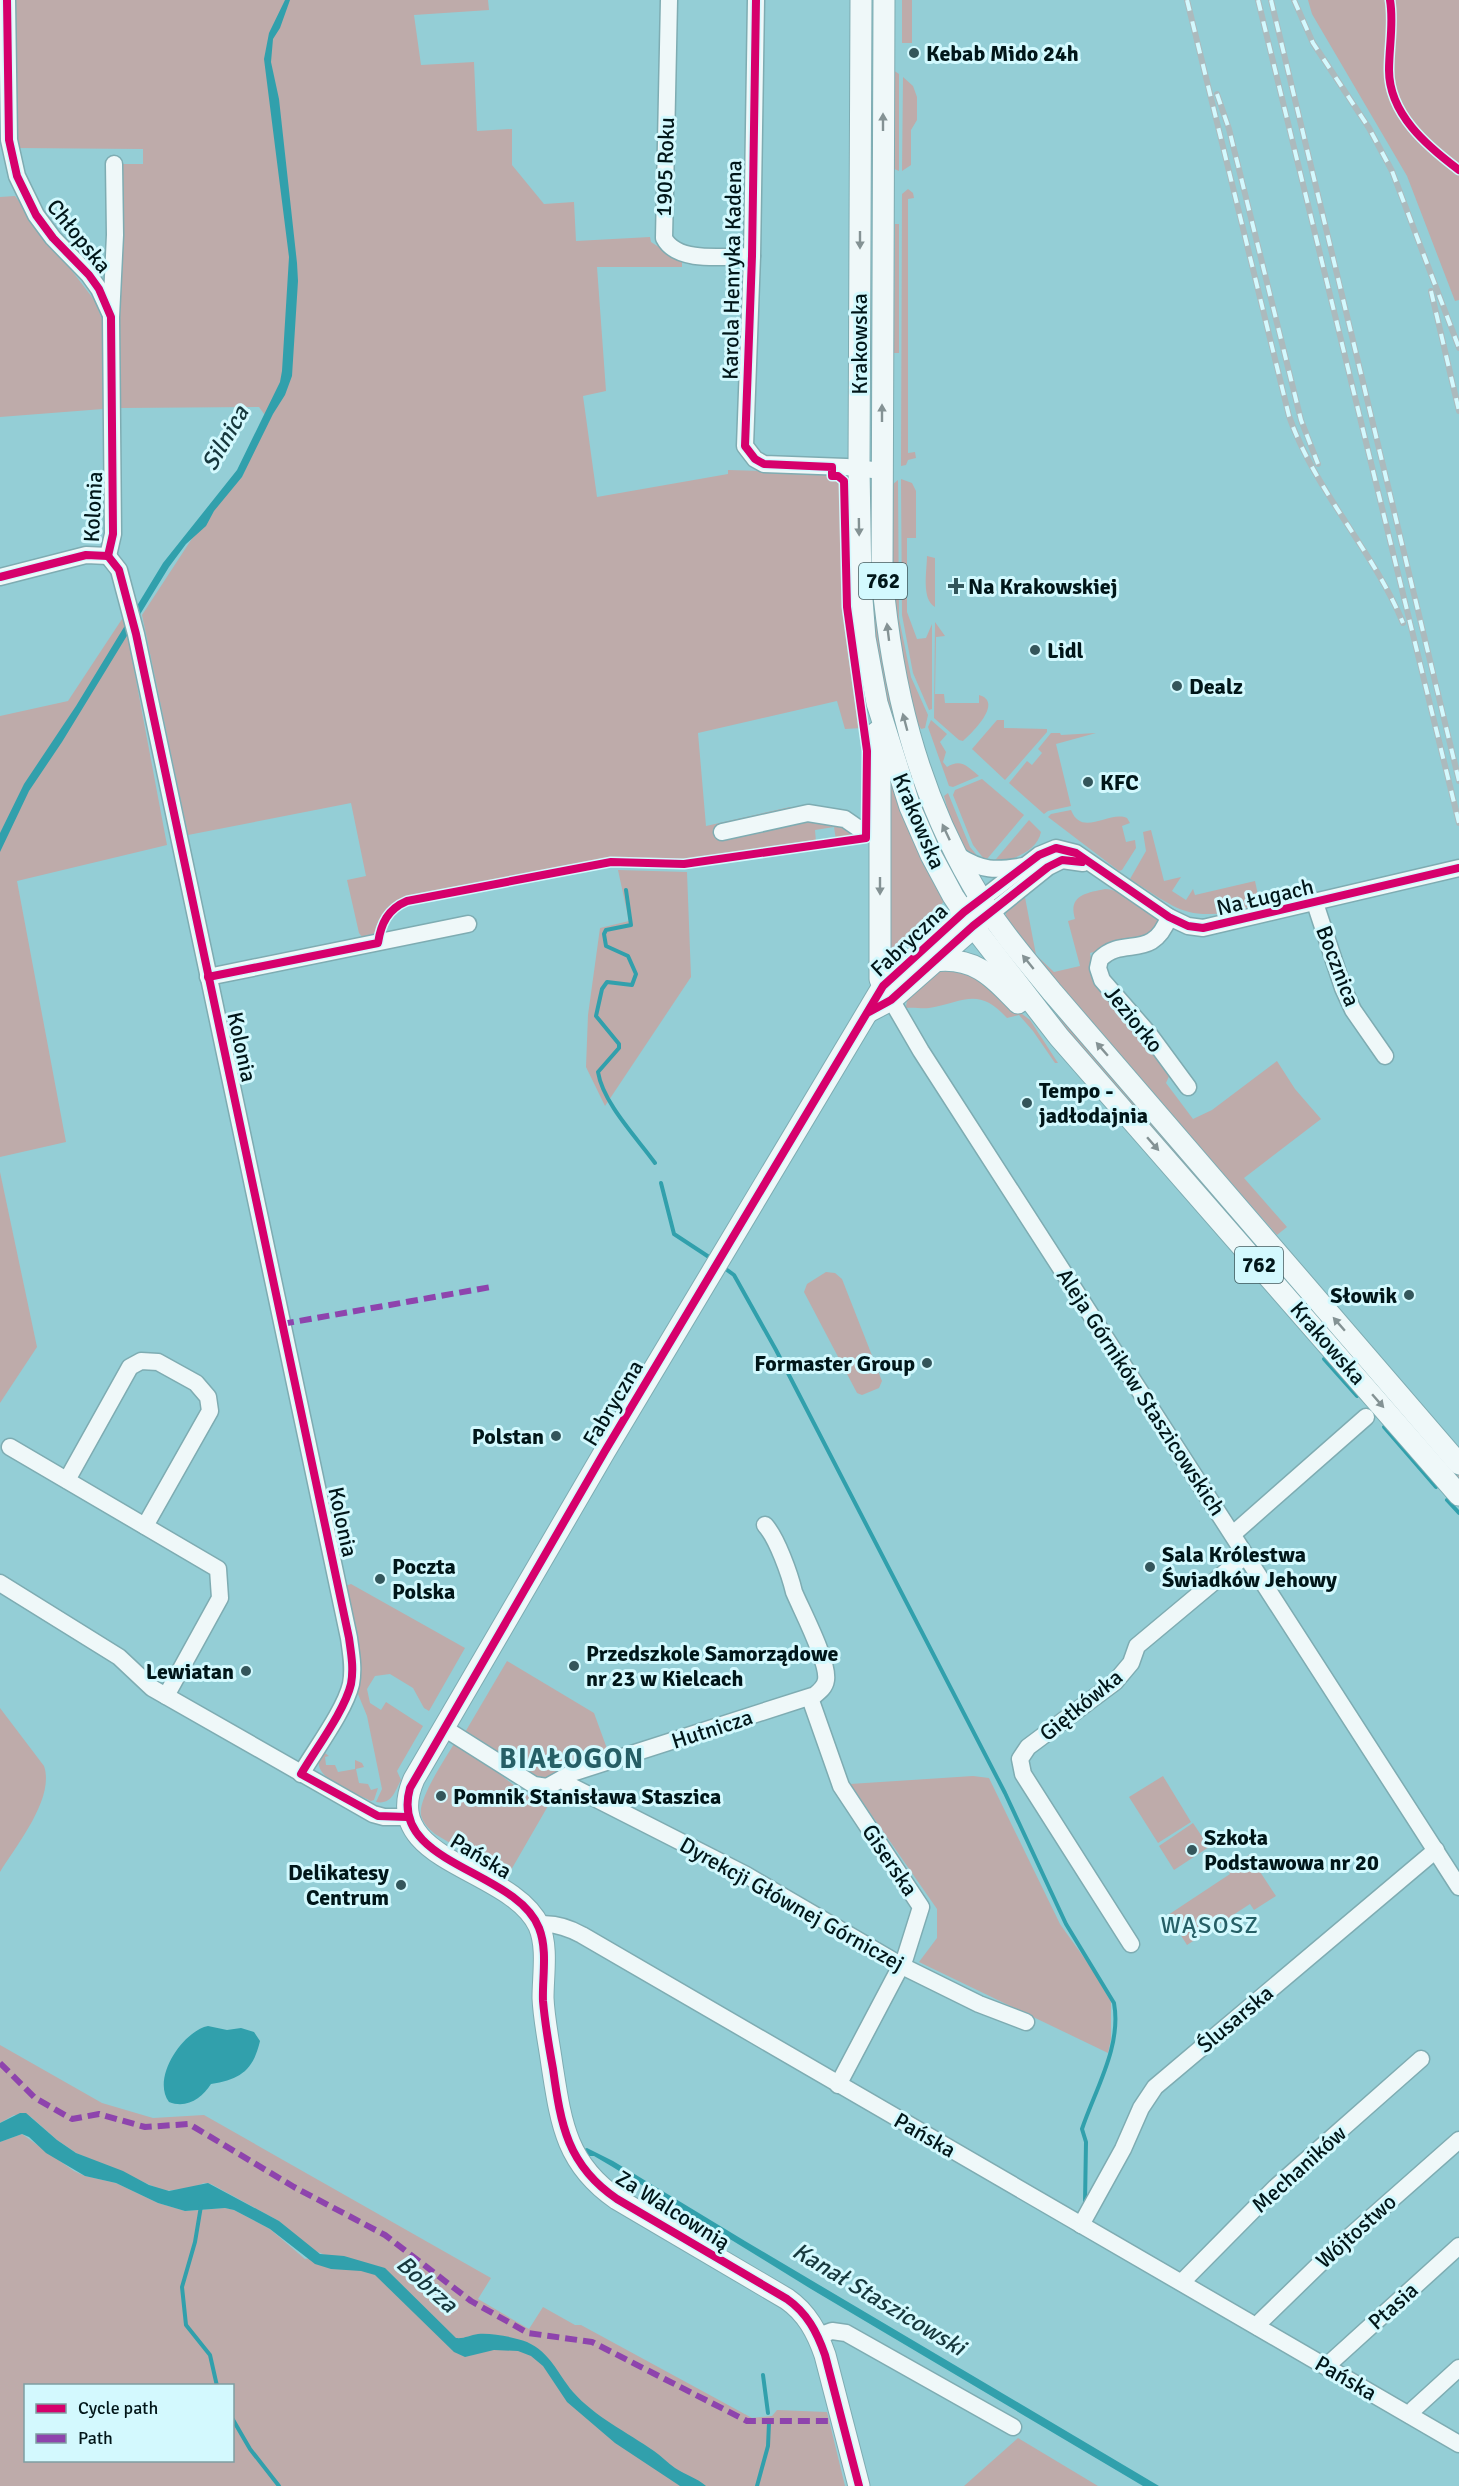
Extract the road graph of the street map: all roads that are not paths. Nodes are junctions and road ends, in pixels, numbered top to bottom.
1 (7, 0) edge
2 (669, 0) edge
3 (756, 0) edge
4 (861, 0) edge
5 (884, 0) edge
6 (114, 164) dead end
7 (752, 256) junction
8 (111, 317) junction
9 (859, 468) junction
10 (882, 471) junction
11 (108, 556) junction
12 (0, 577) edge
13 (877, 703) junction
14 (880, 828) junction
15 (722, 832) dead end
16 (957, 855) junction
17 (1025, 866) junction
18 (1093, 867) junction
19 (1459, 868) edge
20 (1315, 903) junction
21 (986, 906) junction
22 (1169, 917) junction
23 (969, 919) junction
24 (468, 924) dead end
25 (934, 961) junction
26 (208, 977) junction
27 (887, 993) junction
28 (1059, 1037) junction
29 (1384, 1056) dead end
30 (1188, 1087) dead end
31 (1366, 1417) dead end
32 (10, 1447) dead end
33 (1459, 1464) edge
34 (66, 1480) junction
35 (1459, 1495) edge
36 (765, 1525) dead end
37 (145, 1526) junction
38 (1233, 1534) junction
39 (1246, 1555) junction
40 (0, 1583) edge
41 (166, 1696) junction
42 (810, 1698) junction
43 (444, 1728) junction
44 (301, 1774) junction
45 (562, 1779) junction
46 (407, 1817) junction
47 (1436, 1851) junction
48 (1459, 1887) edge
49 (538, 1925) junction
50 (1131, 1944) dead end
51 (902, 1966) junction
52 (1026, 2022) dead end
53 (1421, 2060) dead end
54 (838, 2085) junction
55 (1459, 2140) edge
56 (1081, 2225) junction
57 (1459, 2246) edge
58 (1182, 2282) junction
59 (1258, 2327) junction
60 (818, 2336) junction
61 (1328, 2368) junction
62 (1459, 2368) edge
63 (1410, 2415) junction
64 (1013, 2427) dead end
65 (1459, 2444) edge
66 (860, 2486) edge

1 - 8 street, Chłopska
2 - 7 street, 1905 Roku
3 - 7 street, Karola Henryka Kadena
4 -> 9 main road, Krakowska / 762
10 -> 5 main road, Krakowska / 762
6 - 8 street, Kolonia
7 - 9 street, Karola Henryka Kadena
8 - 11 street, Kolonia
9 - 10 street, Karola Henryka Kadena
9 -> 13 main road, Krakowska / 762
16 -> 10 main road, Krakowska / 762
11 - 12 street
11 - 26 street, Kolonia
13 - 14 main road
13 - 23 main road, Krakowska / 762
14 - 15 street
14 -> 27 main road
16 - 17 street, Na Ługach
16 - 21 main road, Krakowska / 762
17 - 18 street, Na Ługach
17 - 21 street, Na Ługach
18 - 21 street, Na Ługach
18 - 22 street, Na Ługach
19 - 20 street, Na Ługach
20 - 22 street, Na Ługach
20 - 29 street, Bocznica
21 - 23 main road, Fabryczna
33 -> 21 main road, Krakowska / 762
22 - 30 street, Jeziorko
23 - 25 main road, Fabryczna
23 - 27 main road, Fabryczna
23 - 28 main road, Krakowska / 762
24 - 26 street
25 - 27 main road, Fabryczna
25 - 28 main road
26 - 44 street, Kolonia
27 - 38 street, Aleja Górników Staszicowskich
27 - 43 main road, Fabryczna
28 -> 35 main road, Krakowska / 762
31 - 38 street
32 - 34 street
34 - 37 street
34 - 37 street
36 - 42 street
37 - 41 street
38 - 39 street, Aleja Górników Staszicowskich
39 - 47 street, Aleja Górników Staszicowskich
39 - 50 street, Giętkówka
40 - 41 street
41 - 44 street
42 - 45 street, Hutnicza
42 - 51 street, Giserska
43 - 45 street, Hutnicza
43 - 46 main road, Fabryczna
44 - 46 street
45 - 51 street, Dyrekcji Głównej Górniczej
46 - 49 main road, Pańska
47 - 48 street, Aleja Górników Staszicowskich
47 - 56 street, Ślusarska
49 - 54 street, Pańska
49 - 60 main road, Za Walcownią
51 - 52 street, Dyrekcji Głównej Górniczej
51 - 54 street, Giserska
53 - 58 street, Mechaników
54 - 56 street, Pańska
55 - 59 street, Wójtostwo
56 - 58 street, Pańska
57 - 61 street, Ptasia
58 - 59 street, Pańska
59 - 61 street, Pańska
60 - 64 street
60 - 66 main road, Za Walcownią
61 - 63 street, Pańska
62 - 63 street
63 - 65 street, Pańska

